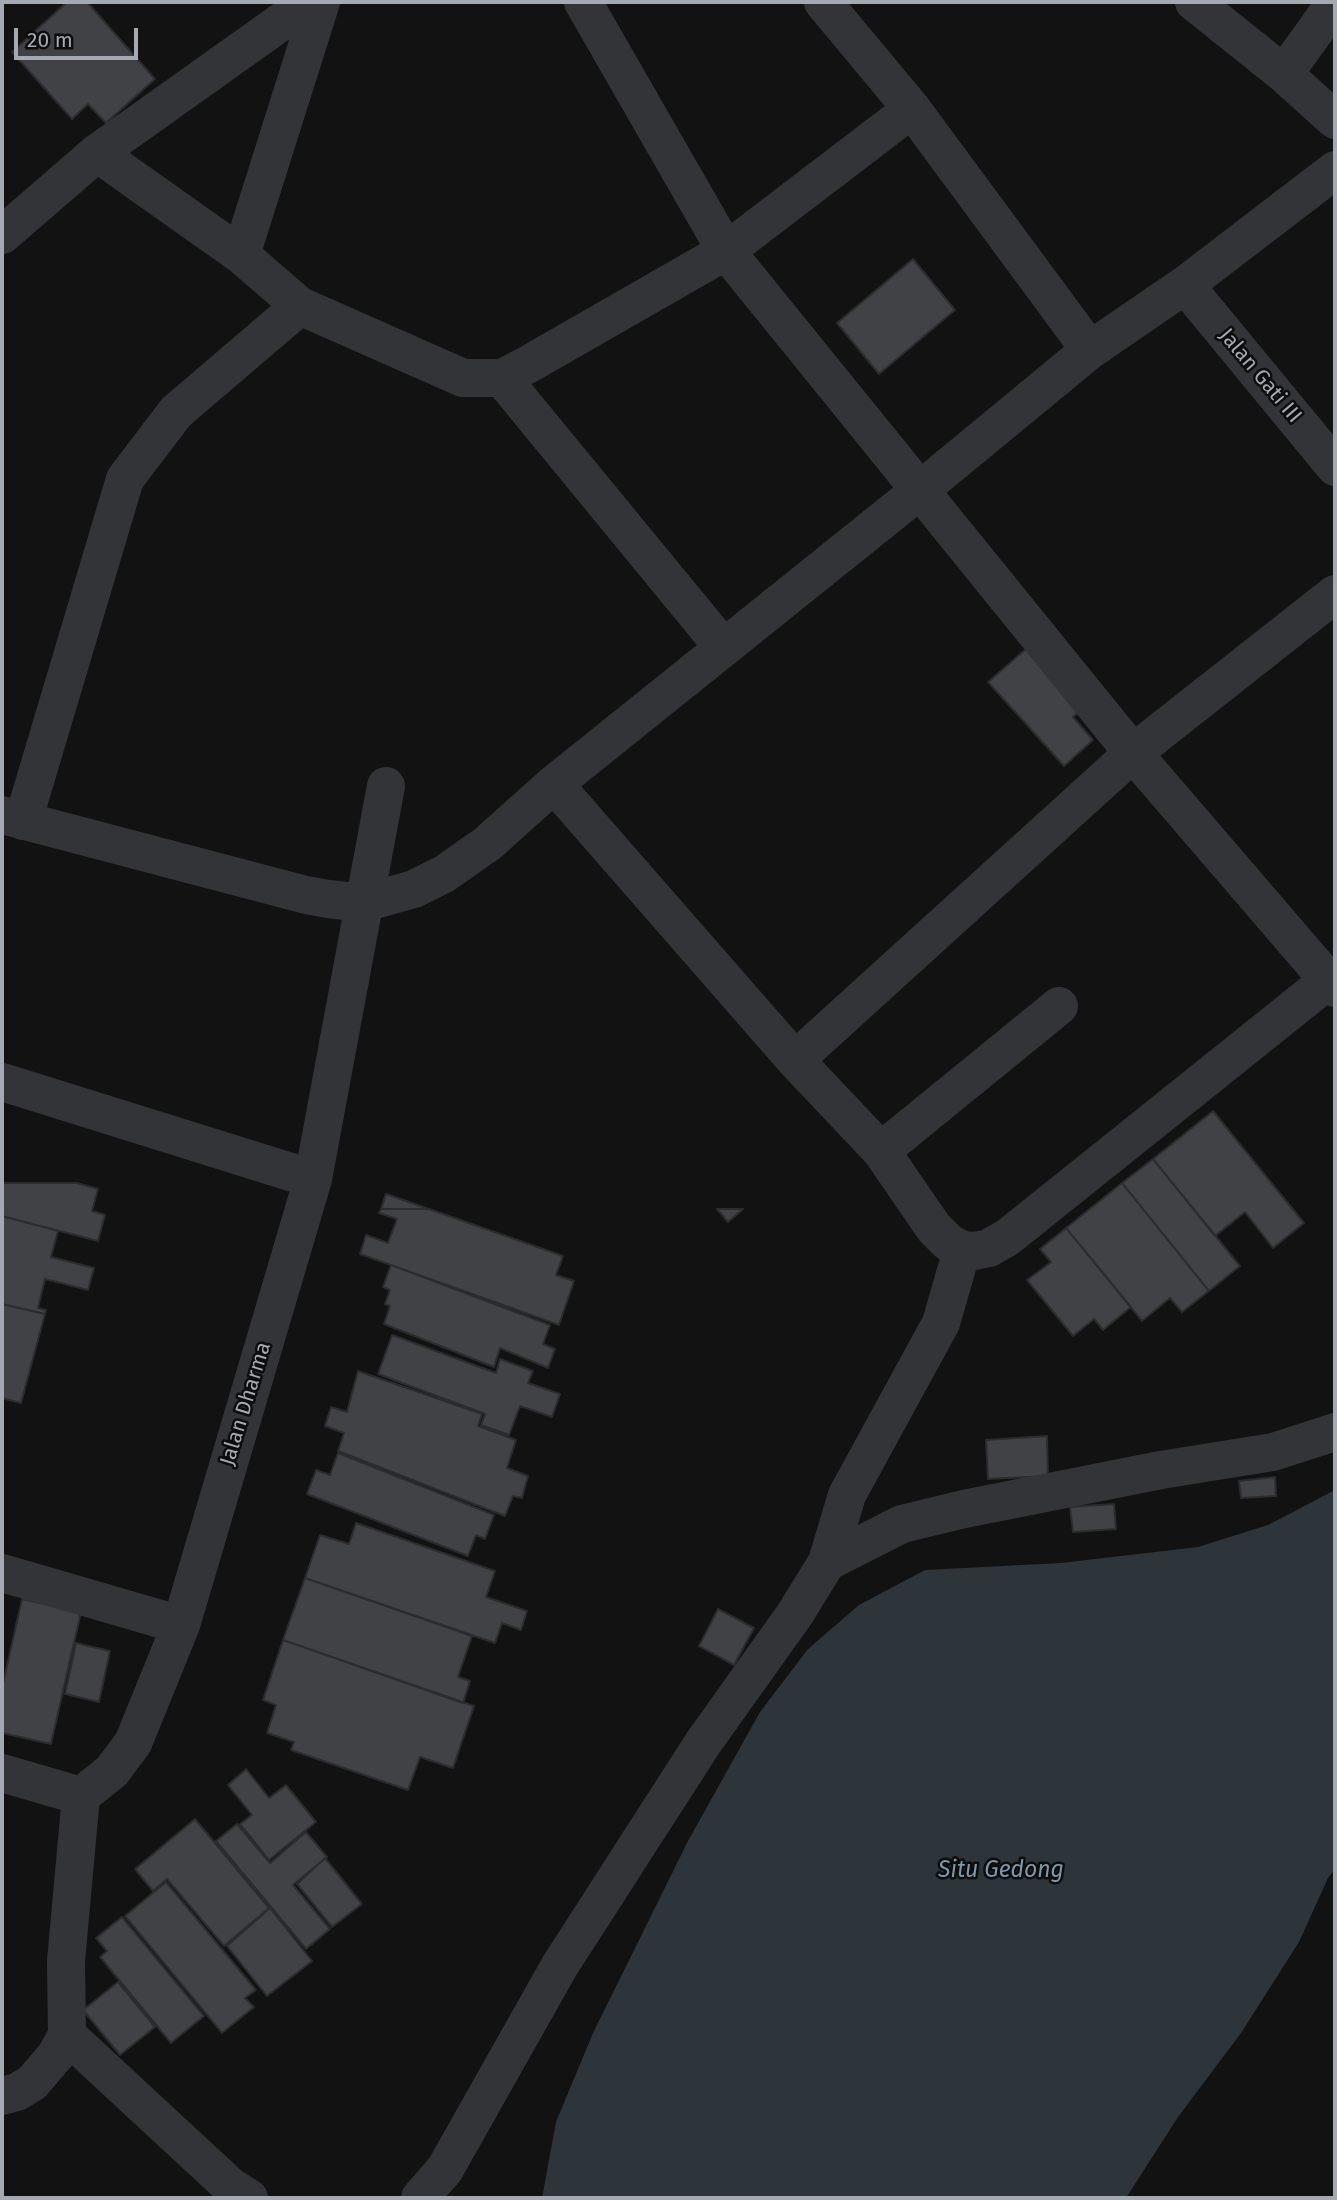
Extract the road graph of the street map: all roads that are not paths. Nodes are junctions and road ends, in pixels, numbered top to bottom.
1 (309, 2) edge
2 (321, 2) edge
3 (583, 2) edge
4 (823, 2) edge
5 (1194, 2) edge
6 (1335, 3) edge
7 (1284, 74) junction
8 (912, 109) junction
9 (1335, 120) edge
10 (97, 153) junction
11 (1335, 170) edge
12 (2, 235) edge
13 (726, 251) junction
14 (241, 255) junction
15 (1185, 285) junction
16 (300, 306) junction
17 (1090, 350) junction
18 (502, 378) junction
19 (1335, 467) edge
20 (919, 491) junction
21 (1335, 594) edge
22 (723, 647) junction
23 (1133, 753) junction
24 (554, 784) junction
25 (386, 786) dead end
26 (13, 818) edge
27 (364, 903) junction
28 (1333, 981) edge
29 (1059, 1006) dead end
30 (795, 1060) junction
31 (2, 1082) edge
32 (881, 1151) junction
33 (313, 1178) junction
34 (962, 1250) junction
35 (1335, 1432) edge
36 (827, 1562) junction
37 (2, 1573) edge
38 (181, 1625) junction
39 (2, 1773) edge
40 (81, 1796) junction
41 (67, 2035) junction
42 (2, 2096) edge
43 (249, 2198) edge
44 (420, 2198) edge

1 - 10 street
2 - 14 street
3 - 13 street
4 - 8 street
5 - 7 street
6 - 7 street
7 - 9 street
8 - 13 street
8 - 17 street
10 - 12 street
10 - 14 street
11 - 15 street
13 - 18 street
13 - 20 street
14 - 16 street
15 - 17 street
15 - 19 street, Jalan Gati III
16 - 18 street
16 - 26 street
17 - 20 street
18 - 22 street
20 - 22 street
20 - 23 street
21 - 23 street
22 - 24 street
23 - 28 street
23 - 30 street
24 - 27 street
24 - 30 street
25 - 27 street, Jalan Dharma
26 - 27 street
27 - 33 street, Jalan Dharma
28 - 34 street
29 - 32 street
30 - 32 street
31 - 33 street
32 - 34 street
33 - 38 street, Jalan Dharma
34 - 36 street
35 - 36 street
36 - 44 street
37 - 38 street
38 - 40 street, Jalan Dharma
39 - 40 street
40 - 41 street
41 - 42 street
41 - 43 street

